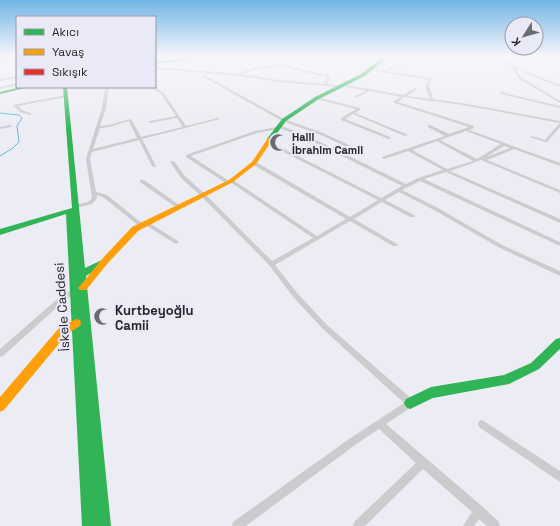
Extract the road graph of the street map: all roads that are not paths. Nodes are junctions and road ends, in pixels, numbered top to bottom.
1 (210, 81) edge
2 (276, 81) edge
3 (327, 81) edge
4 (351, 81) edge
5 (431, 81) edge
6 (524, 81) edge
7 (546, 81) edge
8 (4, 83) dead end
9 (0, 84) edge
10 (16, 84) edge
11 (325, 85) junction
12 (339, 86) junction
13 (560, 86) edge
14 (0, 88) edge
15 (23, 88) edge
16 (107, 88) edge
17 (154, 88) edge
18 (415, 89) dead end
19 (370, 90) junction
20 (64, 92) edge
21 (0, 93) edge
22 (501, 93) dead end
23 (402, 96) junction
24 (356, 97) dead end
25 (316, 98) junction
26 (432, 101) junction
27 (560, 102) edge
28 (560, 106) edge
29 (353, 113) junction
30 (30, 114) dead end
31 (179, 117) junction
32 (218, 119) dead end
33 (150, 122) dead end
34 (560, 122) edge
35 (280, 124) junction
36 (560, 125) edge
37 (10, 126) dead end
38 (429, 126) dead end
39 (99, 127) junction
40 (185, 127) junction
41 (0, 128) edge
42 (466, 130) junction
43 (406, 134) dead end
44 (448, 136) junction
45 (532, 137) dead end
46 (139, 138) junction
47 (389, 138) dead end
48 (437, 140) junction
49 (267, 142) junction
50 (504, 144) junction
51 (513, 148) junction
52 (409, 150) junction
53 (91, 151) junction
54 (340, 153) junction
55 (384, 158) dead end
56 (483, 160) junction
57 (477, 161) junction
58 (172, 162) dead end
59 (254, 163) junction
60 (560, 165) edge
61 (154, 166) dead end
62 (467, 167) dead end
63 (447, 171) junction
64 (420, 180) junction
65 (142, 181) dead end
66 (229, 182) junction
67 (406, 186) junction
68 (398, 190) junction
69 (560, 192) edge
70 (95, 193) junction
71 (203, 195) junction
72 (381, 200) junction
73 (179, 207) junction
74 (74, 209) junction
75 (412, 216) dead end
76 (351, 219) junction
77 (560, 221) edge
78 (143, 224) junction
79 (0, 232) edge
80 (317, 238) junction
81 (176, 242) dead end
82 (560, 244) edge
83 (395, 245) dead end
84 (105, 261) junction
85 (271, 264) junction
86 (82, 274) junction
87 (560, 274) edge
88 (78, 290) junction
89 (76, 323) junction
90 (560, 342) edge
91 (0, 354) edge
92 (410, 403) junction
93 (0, 406) edge
94 (379, 424) junction
95 (482, 424) dead end
96 (423, 463) junction
97 (560, 477) edge
98 (479, 511) junction
99 (90, 526) edge
100 (103, 526) edge
101 (237, 526) edge
102 (358, 526) edge
103 (468, 526) edge
104 (495, 526) edge

1 - 35 street
2 - 11 street
3 - 11 street
4 - 12 street
5 - 26 street
6 - 27 street
7 - 13 street
8 - 9 street
10 - 14 street
11 - 12 street
12 - 19 street
12 - 25 street
15 - 21 street
16 - 39 street
17 - 31 street
18 - 23 street
19 - 23 street
19 - 24 street
20 - 30 street
20 - 74 street, İskele Caddesi
22 - 28 street
23 - 26 street
23 - 42 street
25 - 29 street
25 - 35 street
26 - 34 street
29 - 43 street
29 - 47 street
31 - 33 street
31 - 40 street
32 - 40 street
35 - 49 street
35 - 54 street
35 - 54 street
35 - 66 street
36 - 45 street
37 - 41 street
38 - 44 street
39 - 46 street
39 - 53 street
40 - 46 street
42 - 44 street
42 - 50 street
44 - 48 street
46 - 53 street
46 - 61 street
48 - 52 street
48 - 57 street
49 - 59 street
49 - 72 street
50 - 51 street
50 - 57 street
51 - 56 street
51 - 60 street
52 - 55 street
52 - 63 street
53 - 70 street
54 - 67 street
56 - 62 street
56 - 69 street
57 - 63 street
58 - 71 street
59 - 66 street
59 - 76 street
63 - 64 street
63 - 77 street
64 - 67 street
64 - 82 street
65 - 73 street
66 - 71 street
66 - 80 street
67 - 68 street
68 - 72 street
68 - 87 street
70 - 74 street
70 - 78 street
71 - 73 street
71 - 85 street
72 - 75 street
72 - 76 street
73 - 78 street
74 - 79 street
74 - 86 street
74 - 88 street, İskele Caddesi
76 - 80 street
76 - 83 street
78 - 81 street
78 - 84 street
80 - 85 street
84 - 86 street
84 - 88 street
85 - 92 street
86 - 88 street
88 - 89 street, İskele Caddesi
88 - 91 street
88 - 100 street
89 - 93 street
89 - 99 street, İskele Caddesi
90 - 92 street
92 - 94 street
94 - 96 street
94 - 101 street
95 - 97 street
96 - 98 street
96 - 102 street
98 - 103 street
98 - 104 street

